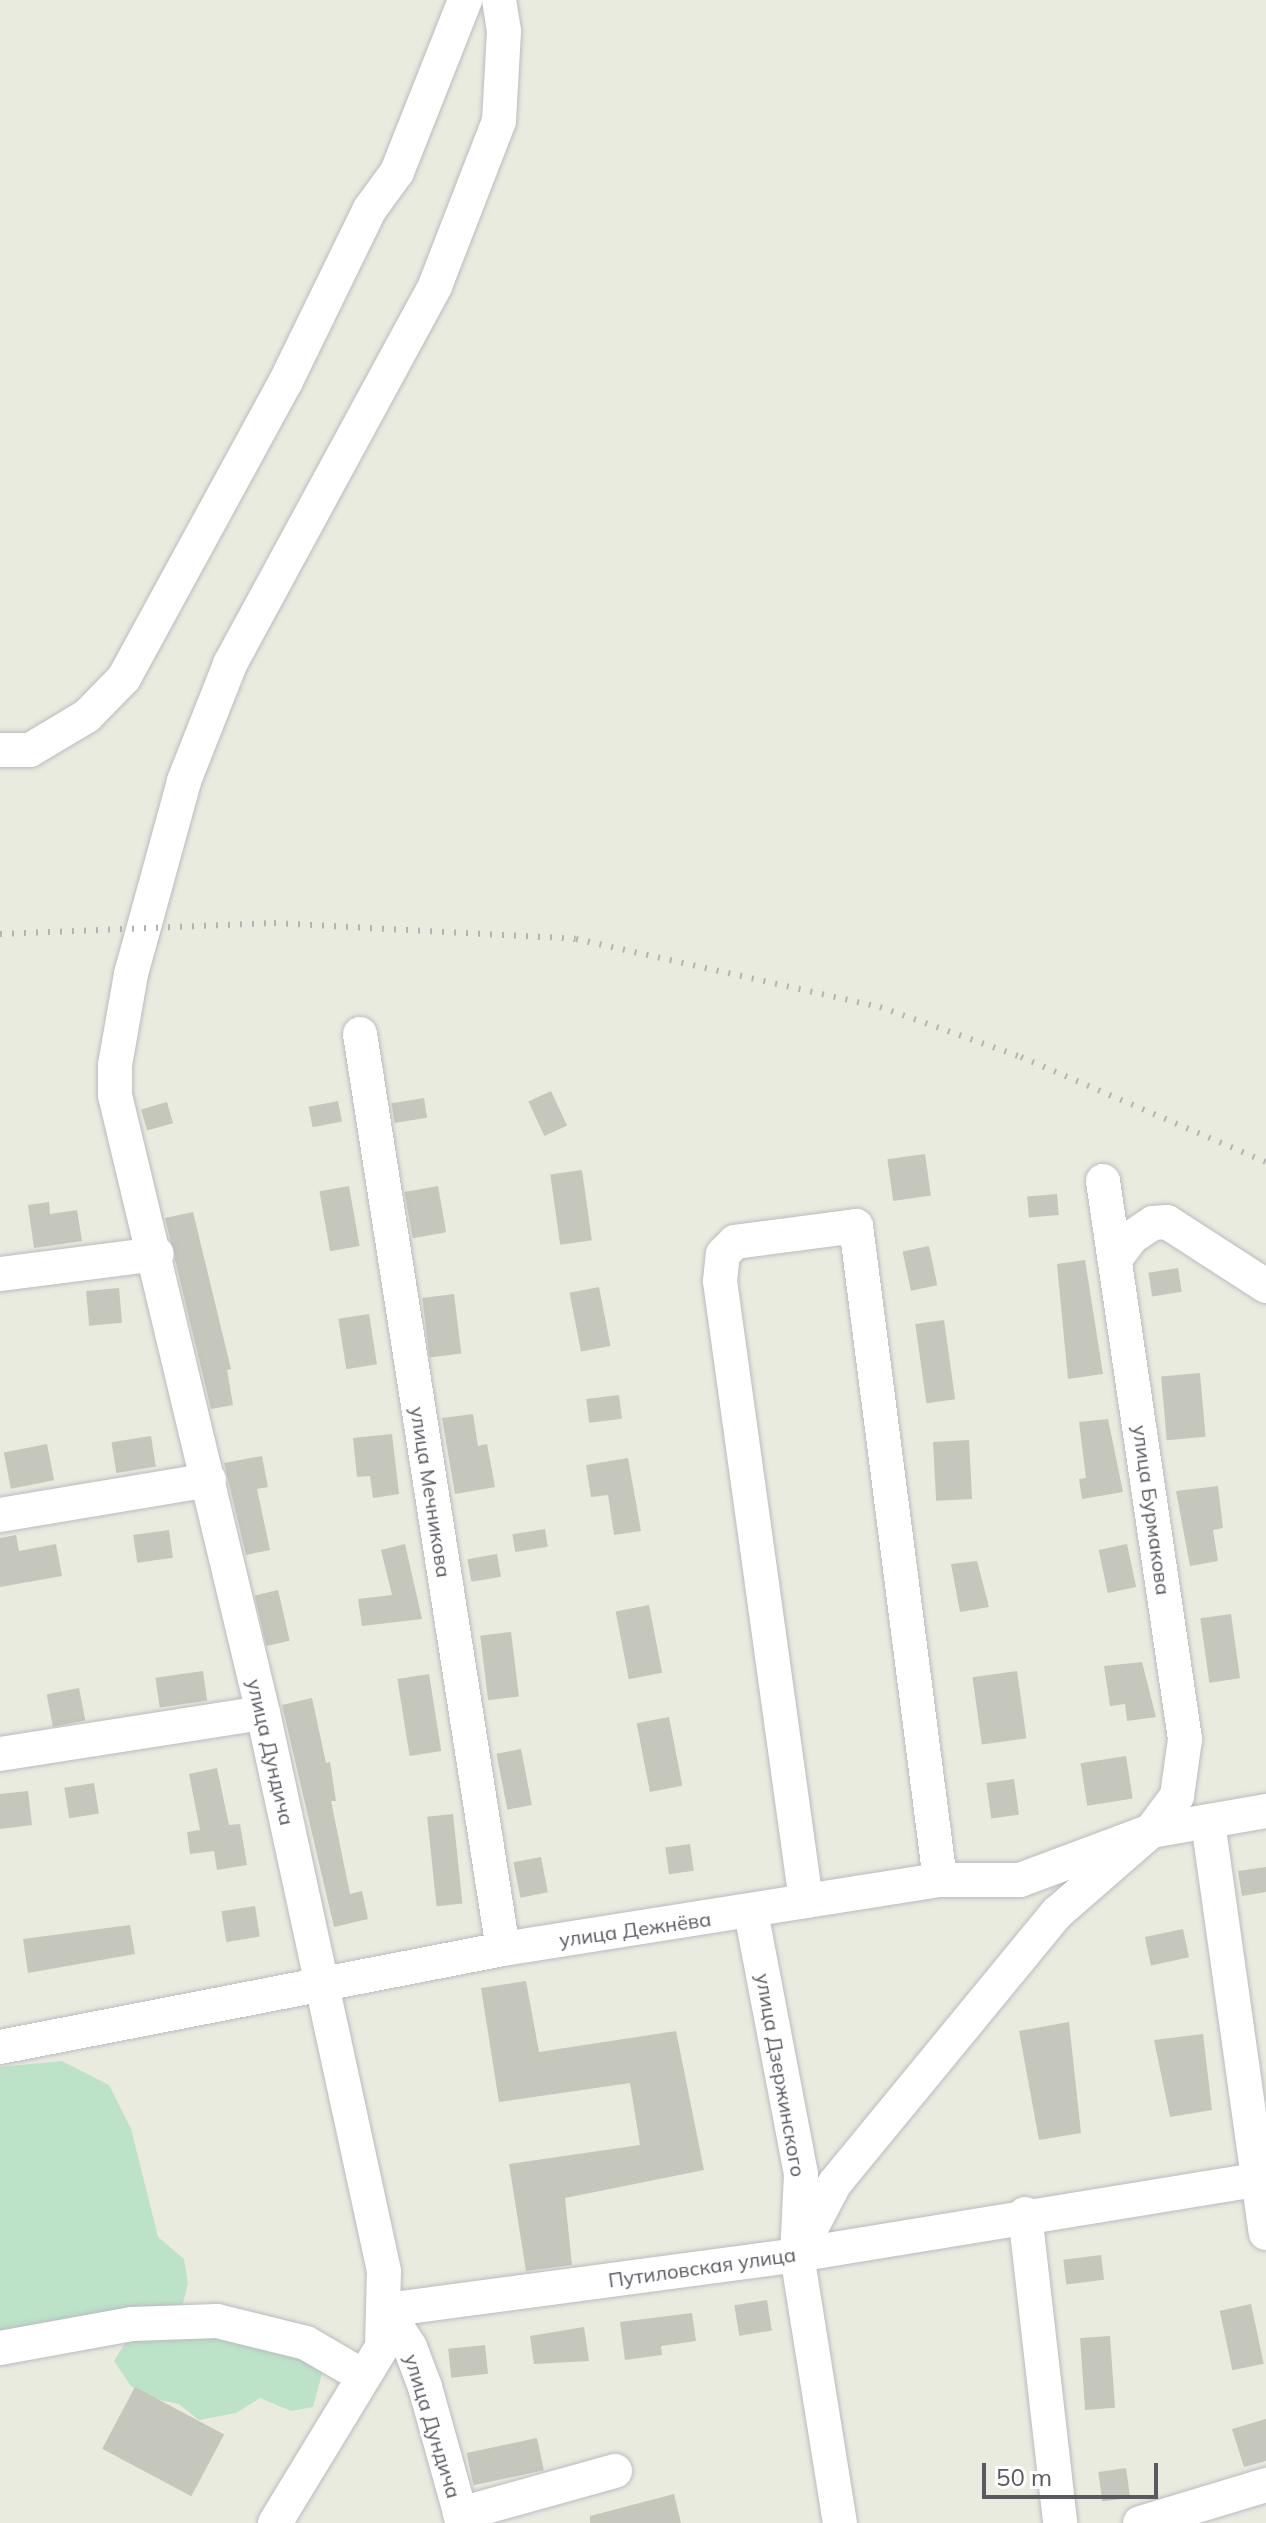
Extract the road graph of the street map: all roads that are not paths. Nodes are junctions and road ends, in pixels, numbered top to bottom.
1 (465, 0) edge
2 (499, 0) edge
3 (0, 750) edge
4 (360, 1034) dead end
5 (1103, 1181) dead end
6 (157, 1254) junction
7 (1116, 1258) junction
8 (0, 1274) edge
9 (1266, 1286) edge
10 (209, 1480) junction
11 (0, 1515) edge
12 (263, 1713) junction
13 (0, 1754) edge
14 (1266, 1811) edge
15 (1208, 1822) junction
16 (1151, 1831) junction
17 (940, 1880) junction
18 (806, 1901) junction
19 (751, 1912) junction
20 (503, 1949) junction
21 (323, 1988) junction
22 (0, 2047) edge
23 (1257, 2180) junction
24 (1025, 2214) junction
25 (1266, 2233) edge
26 (797, 2255) junction
27 (386, 2310) junction
28 (0, 2348) edge
29 (363, 2376) junction
30 (615, 2471) dead end
31 (1266, 2485) edge
32 (462, 2518) edge
33 (275, 2523) edge
34 (840, 2523) edge
35 (1060, 2523) edge
36 (1140, 2523) edge

1 - 3 street
2 - 6 street, улица Дундича
4 - 20 street, улица Мечникова
5 - 7 street, улица Бурмакова
6 - 8 street
6 - 10 street, улица Дундича
7 - 9 street
7 - 16 street, улица Бурмакова
10 - 11 street
10 - 12 street, улица Дундича
12 - 13 street
12 - 21 street, улица Дундича
14 - 15 street, улица Дежнёва
15 - 16 street, улица Дежнёва
15 - 23 street
16 - 17 street, улица Дежнёва
16 - 26 street, улица Бурмакова
17 - 18 street, улица Дежнёва
17 - 18 street
18 - 19 street, улица Дежнёва
19 - 20 street, улица Дежнёва
19 - 26 street, улица Дзержинского
20 - 21 street, улица Дежнёва
21 - 22 street, улица Дежнёва
21 - 27 street, улица Дундича
23 - 24 street, Путиловская улица
23 - 25 street
24 - 26 street, Путиловская улица
24 - 35 street
26 - 27 street, Путиловская улица
26 - 34 street, улица Дзержинского
27 - 29 street
27 - 32 street, улица Дундича
28 - 29 street
29 - 33 street
30 - 32 street
31 - 36 street

